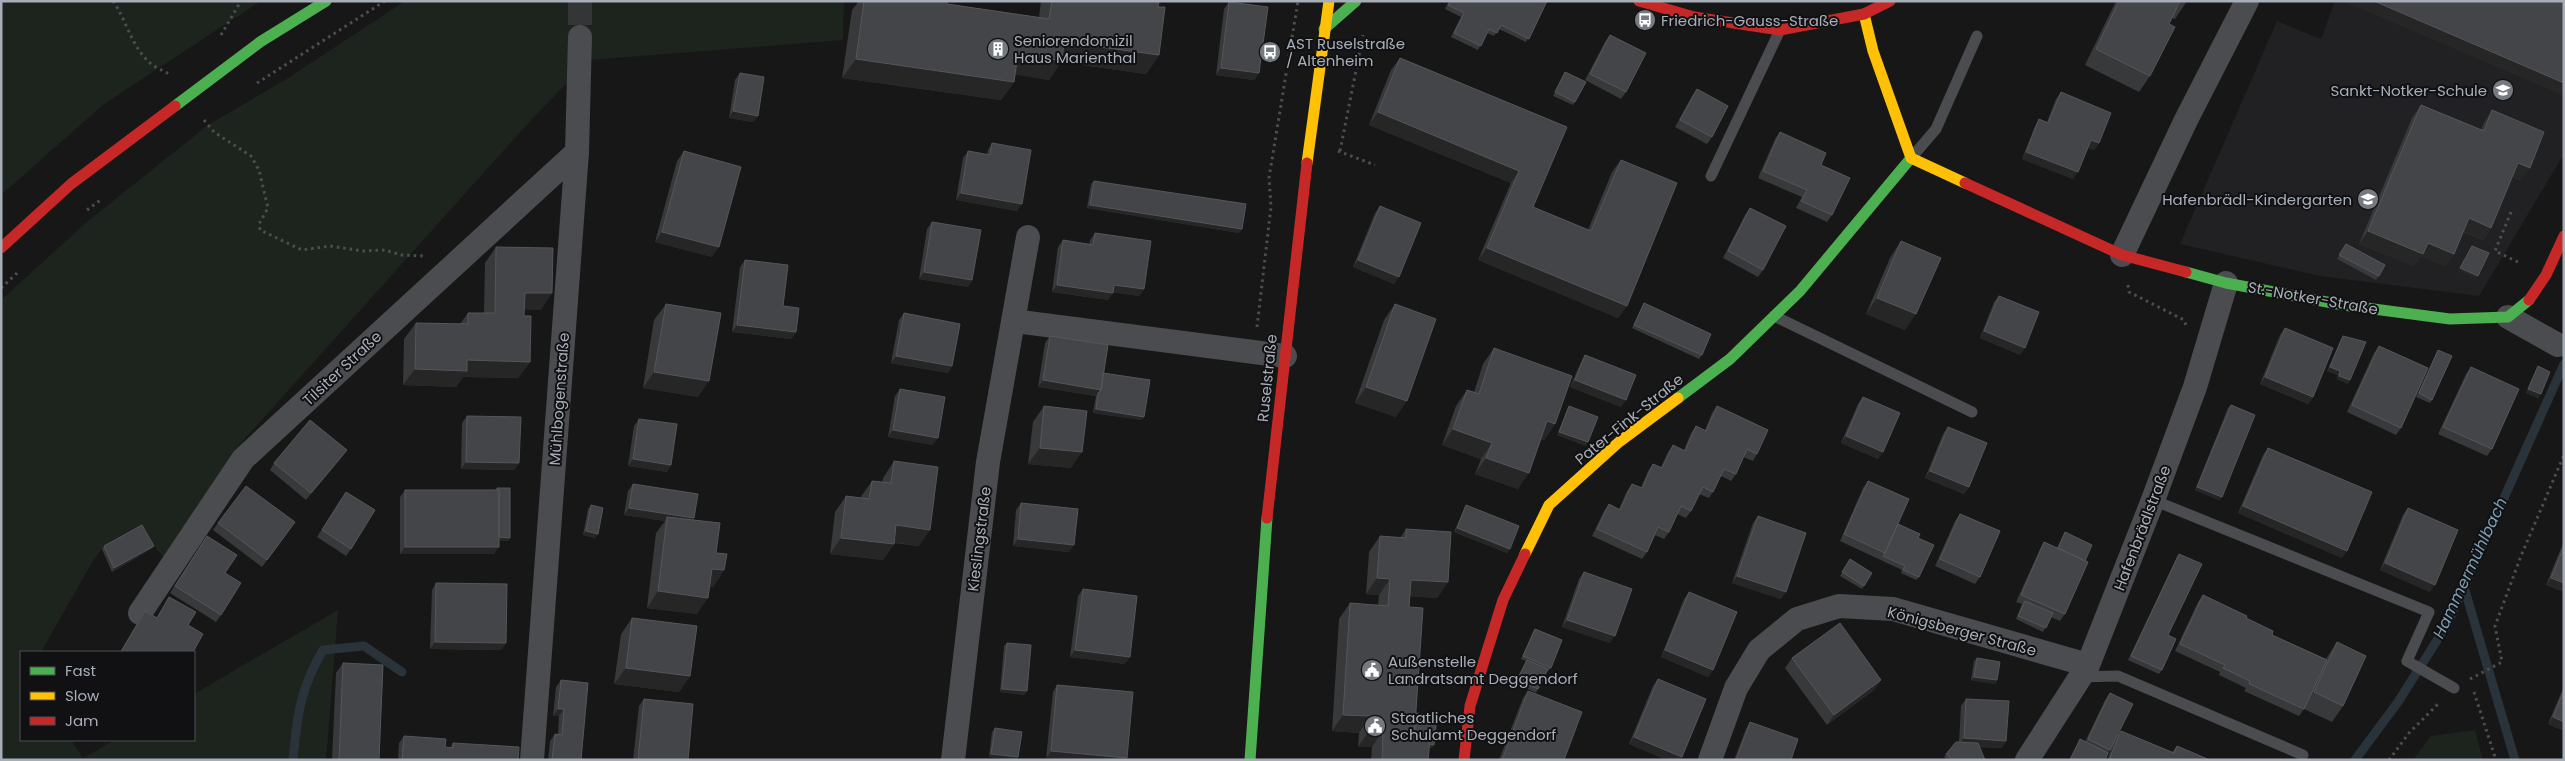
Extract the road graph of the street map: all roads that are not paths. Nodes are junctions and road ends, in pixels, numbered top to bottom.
1 (326, 1) edge
2 (1316, 1) edge
3 (1356, 1) edge
4 (1640, 1) edge
5 (1890, 1) edge
6 (2247, 1) edge
7 (1329, 2) edge
8 (1864, 14) junction
9 (1324, 29) junction
10 (1780, 30) junction
11 (1977, 36) dead end
12 (580, 37) tunnel mouth
13 (577, 152) junction
14 (1911, 158) junction
15 (1711, 176) dead end
16 (2564, 236) edge
17 (1028, 237) dead end
18 (1, 248) edge
19 (2122, 255) junction
20 (2226, 283) junction
21 (1774, 316) junction
22 (2508, 318) junction
23 (1014, 320) junction
24 (2558, 345) dead end
25 (1285, 356) junction
26 (1972, 412) dead end
27 (2153, 500) junction
28 (140, 613) dead end
29 (2084, 671) junction
30 (2454, 688) road end
31 (2303, 755) dead end
32 (532, 760) edge
33 (953, 760) edge
34 (1250, 760) edge
35 (1464, 760) edge
36 (1710, 760) edge
37 (2027, 760) edge

1 - 18 street
2 - 7 lane
3 - 9 street
4 - 10 street
5 - 8 street
6 - 19 street
7 - 9 street, Ruselstraße
8 - 10 street
8 - 14 street
9 - 25 street, Ruselstraße
10 - 15 lane
11 - 14 lane
12 - 13 street, Mühlbogenstraße
13 - 28 street, Tilsiter Straße
13 - 32 street, Mühlbogenstraße
14 - 19 street, St.-Notker-Straße
14 - 21 street, Pater-Fink-Straße
16 - 22 street
17 - 23 street, Kieslingstraße
19 - 20 street, St.-Notker-Straße
20 - 22 street, St.-Notker-Straße
20 - 27 street, Hafenbrädlstraße
21 - 26 lane
21 - 35 street, Pater-Fink-Straße
22 - 24 street, St.-Notker-Straße
23 - 25 street
23 - 33 street, Kieslingstraße
25 - 34 street, Ruselstraße
27 - 29 street, Hafenbrädlstraße
27 - 30 lane
29 - 31 lane
29 - 36 street, Königsberger Straße
29 - 37 street, Hafenbrädlstraße

